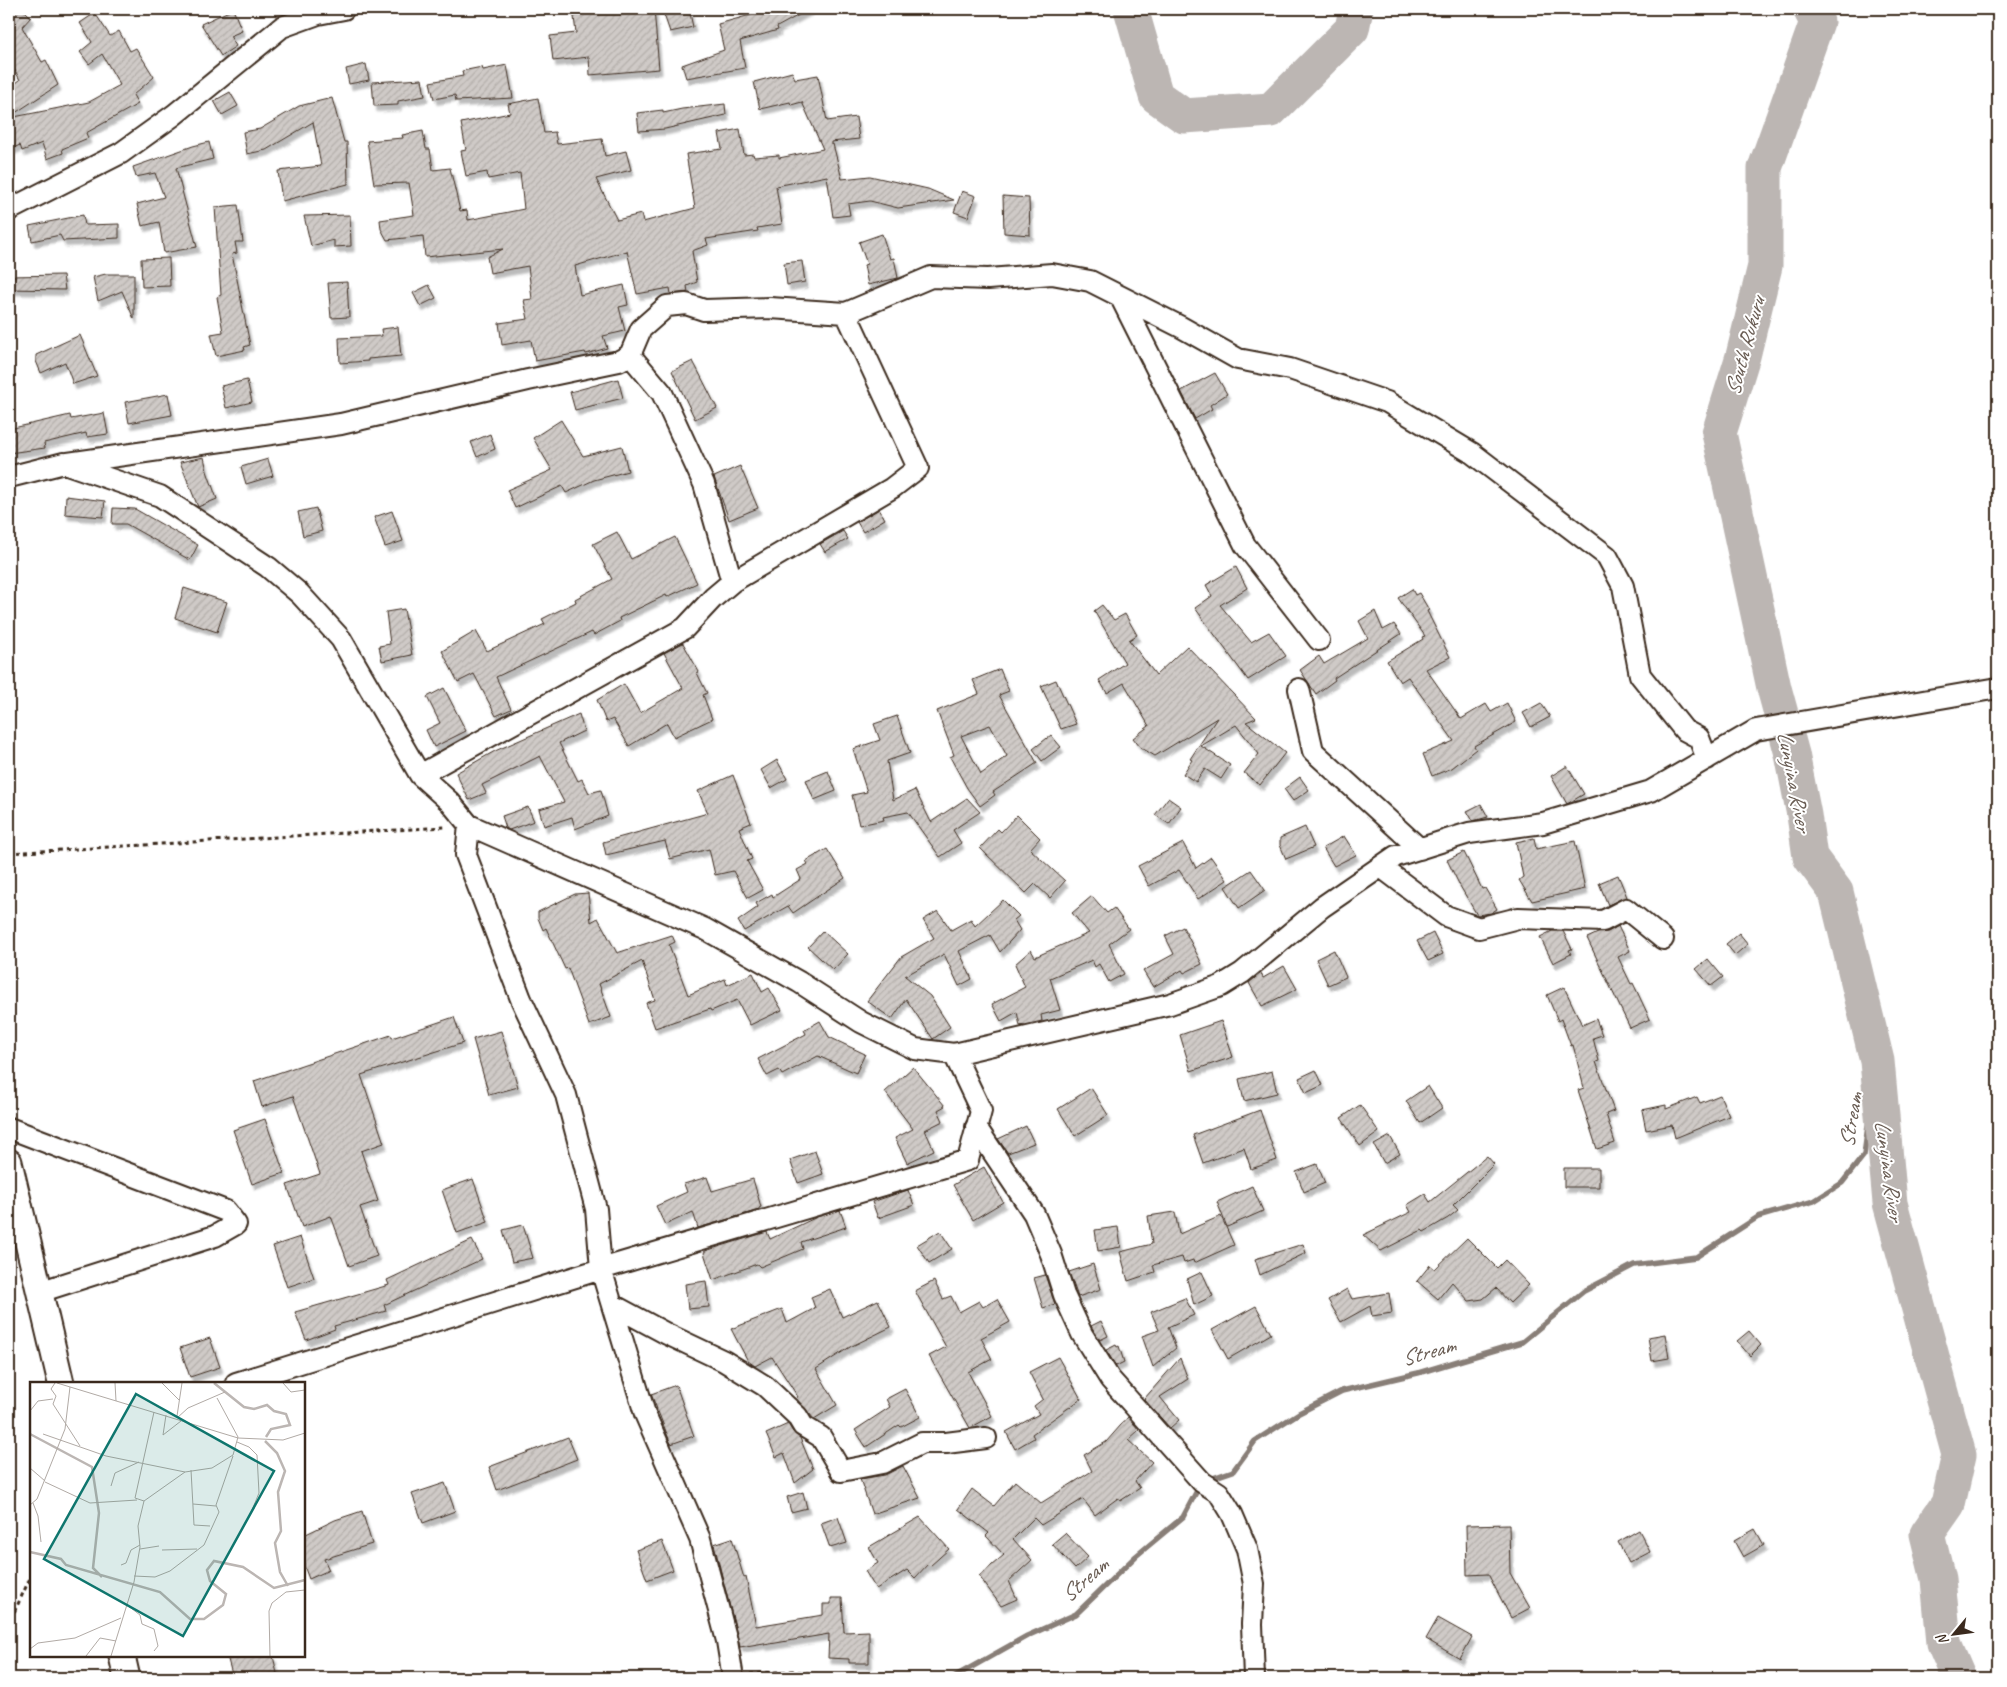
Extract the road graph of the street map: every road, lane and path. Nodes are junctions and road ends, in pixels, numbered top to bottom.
1 (344, 9) edge
2 (9, 210) edge
3 (1121, 298) junction
4 (846, 313) junction
5 (630, 355) junction
6 (64, 463) junction
7 (9, 476) edge
8 (732, 582) junction
9 (1319, 640) dead end
10 (1998, 688) edge
11 (1299, 689) dead end
12 (1707, 759) junction
13 (420, 775) junction
14 (469, 825) junction
15 (1420, 849) junction
16 (9, 853) edge
17 (1381, 867) junction
18 (1663, 939) dead end
19 (954, 1054) junction
20 (976, 1127) junction
21 (9, 1128) edge
22 (10, 1175) edge
23 (601, 1269) junction
24 (39, 1292) junction
25 (613, 1305) junction
26 (61, 1382) edge
27 (239, 1382) edge
28 (986, 1438) dead end
29 (30, 1578) edge
30 (9, 1635) edge
31 (122, 1657) edge
32 (732, 1676) edge
33 (127, 1678) edge
34 (850, 1678) edge
35 (1254, 1678) edge

1 - 2 street
3 - 4 street
3 - 9 street
3 - 12 street
4 - 5 street
4 - 8 street
5 - 6 street
5 - 8 street
6 - 7 street
6 - 13 street
8 - 13 street
10 - 12 street
11 - 15 street
12 - 15 street
13 - 14 street
14 - 16 path
14 - 19 street
14 - 23 street
15 - 17 street
17 - 18 street
17 - 19 street
19 - 20 street
20 - 23 street
20 - 35 street
21 - 24 street
22 - 24 main road
23 - 25 street
23 - 27 street
24 - 26 main road
25 - 28 street
25 - 32 street
29 - 30 path
31 - 33 main road
32 - 34 path

